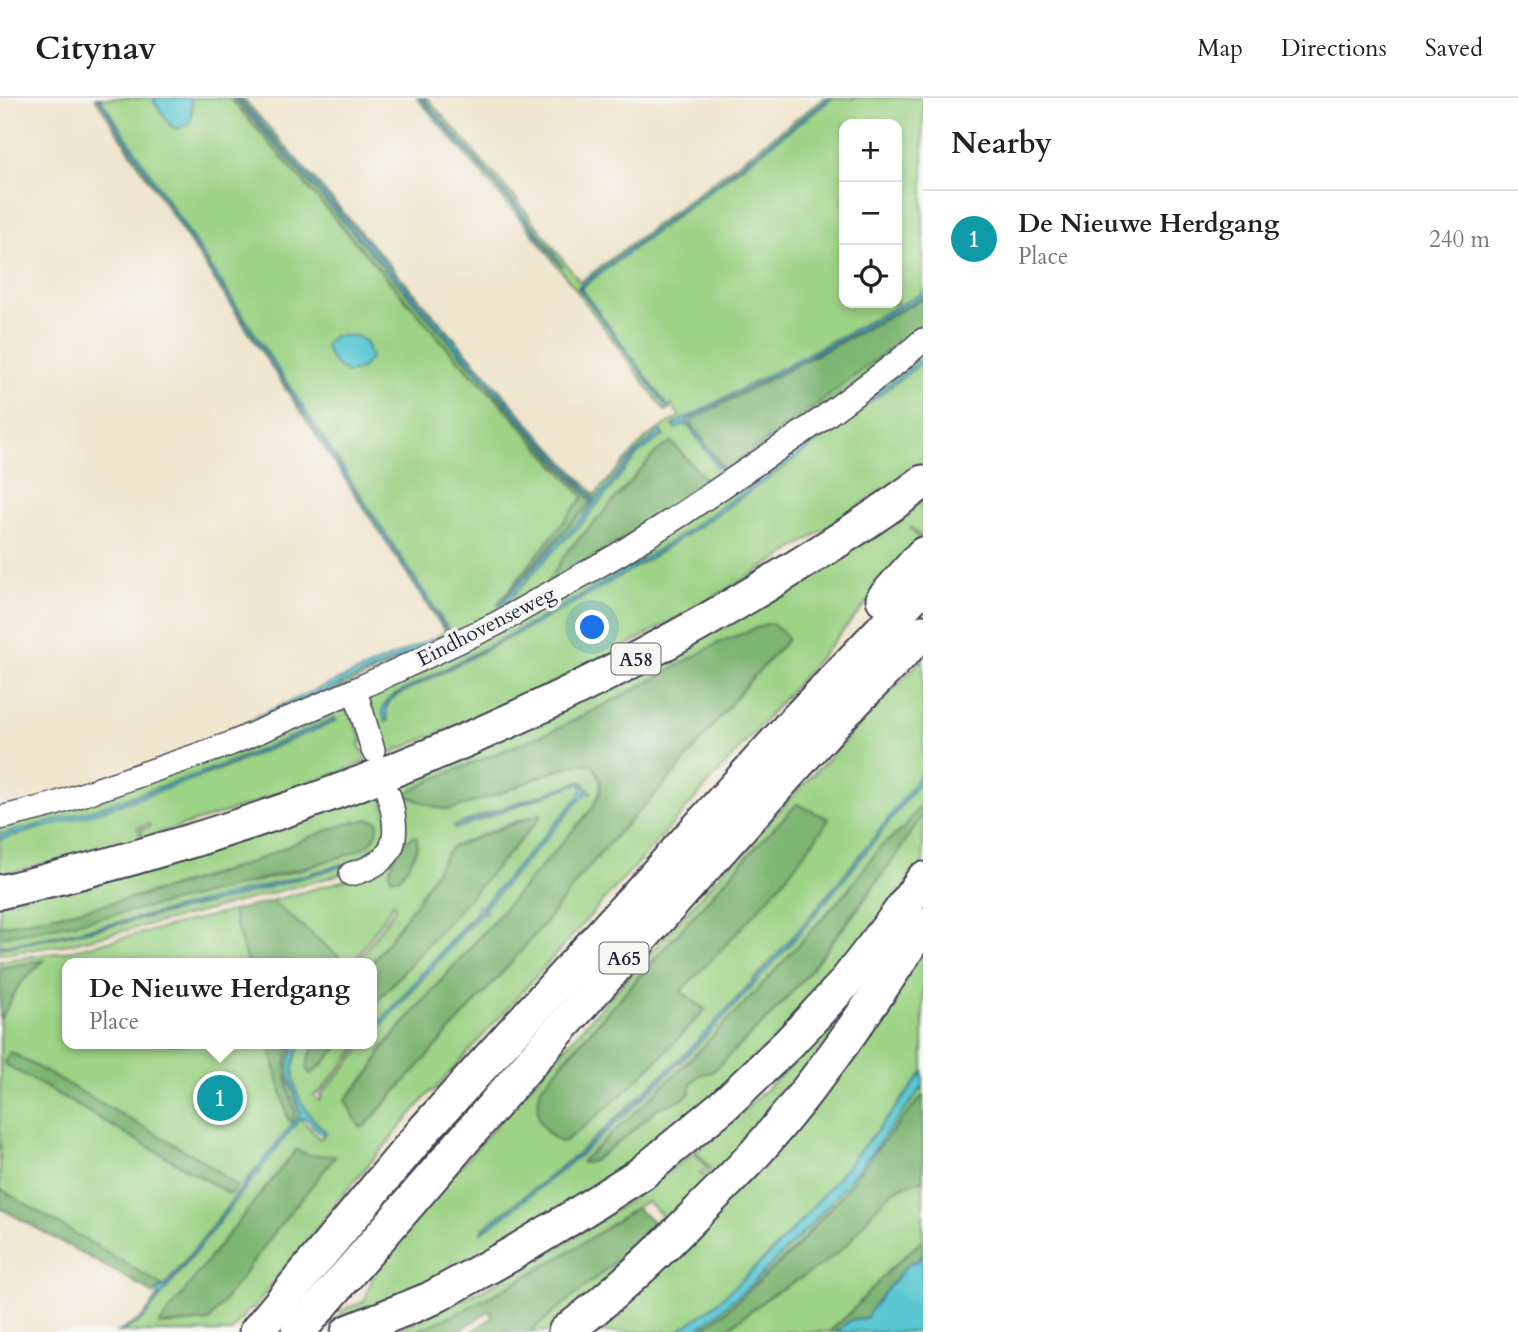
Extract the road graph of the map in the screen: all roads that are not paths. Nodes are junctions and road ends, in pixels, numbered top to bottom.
1 (923, 340) edge
2 (923, 482) edge
3 (923, 554) edge
4 (923, 586) edge
5 (923, 632) edge
6 (355, 690) junction
7 (792, 724) junction
8 (373, 750) dead end
9 (389, 796) dead end
10 (0, 818) edge
11 (351, 874) dead end
12 (923, 880) edge
13 (0, 892) edge
14 (923, 924) edge
15 (265, 1320) edge
16 (298, 1332) edge
17 (348, 1332) edge
18 (565, 1332) edge

1 - 6 street, Eindhovenseweg
2 - 13 highway, A58
3 - 7 highway
4 - 7 highway, A65
5 - 16 highway, A65
6 - 8 street
6 - 10 street, Eindhovenseweg
7 - 15 highway, A65
9 - 11 street
12 - 17 highway
14 - 18 highway

